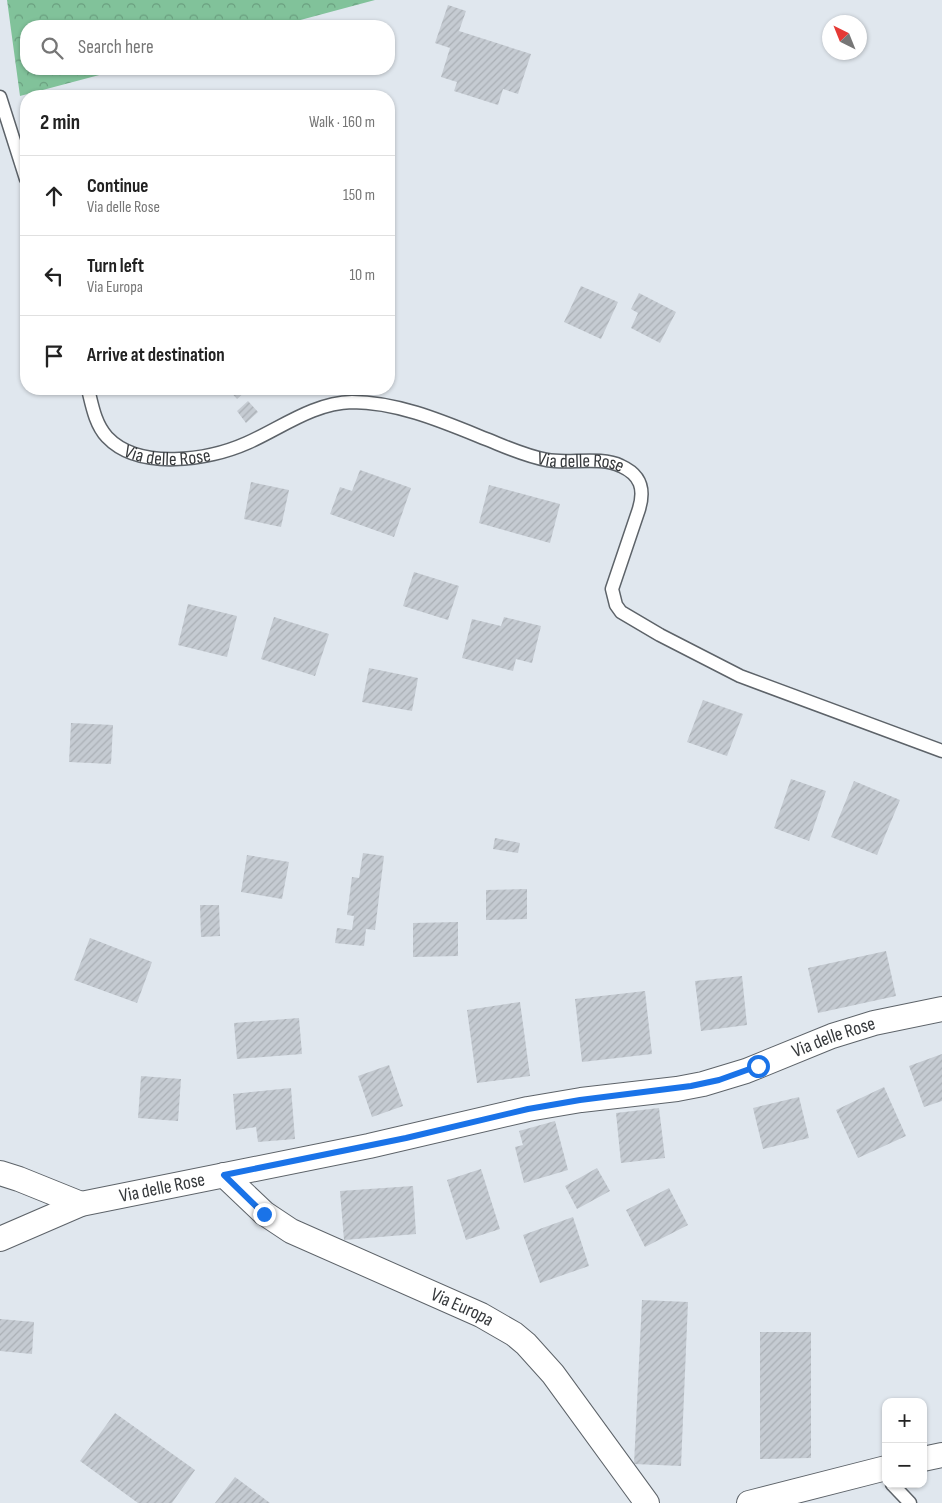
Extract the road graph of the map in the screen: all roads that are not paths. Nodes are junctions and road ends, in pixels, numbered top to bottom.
1 (0, 97) edge
2 (20, 160) edge
3 (90, 395) edge
4 (942, 751) edge
5 (942, 1008) edge
6 (0, 1174) edge
7 (224, 1175) junction
8 (81, 1204) junction
9 (0, 1239) edge
10 (942, 1455) edge
11 (927, 1458) edge
12 (882, 1476) edge
13 (897, 1488) edge
14 (647, 1503) edge
15 (749, 1503) edge
16 (910, 1503) edge

1 - 2 lane
3 - 4 lane, Via delle Rose
5 - 7 street, Via delle Rose
6 - 8 street
7 - 8 street, Via delle Rose
7 - 14 street, Via Europa
8 - 9 street, Via delle Rose
10 - 11 street
12 - 15 street
13 - 16 lane

